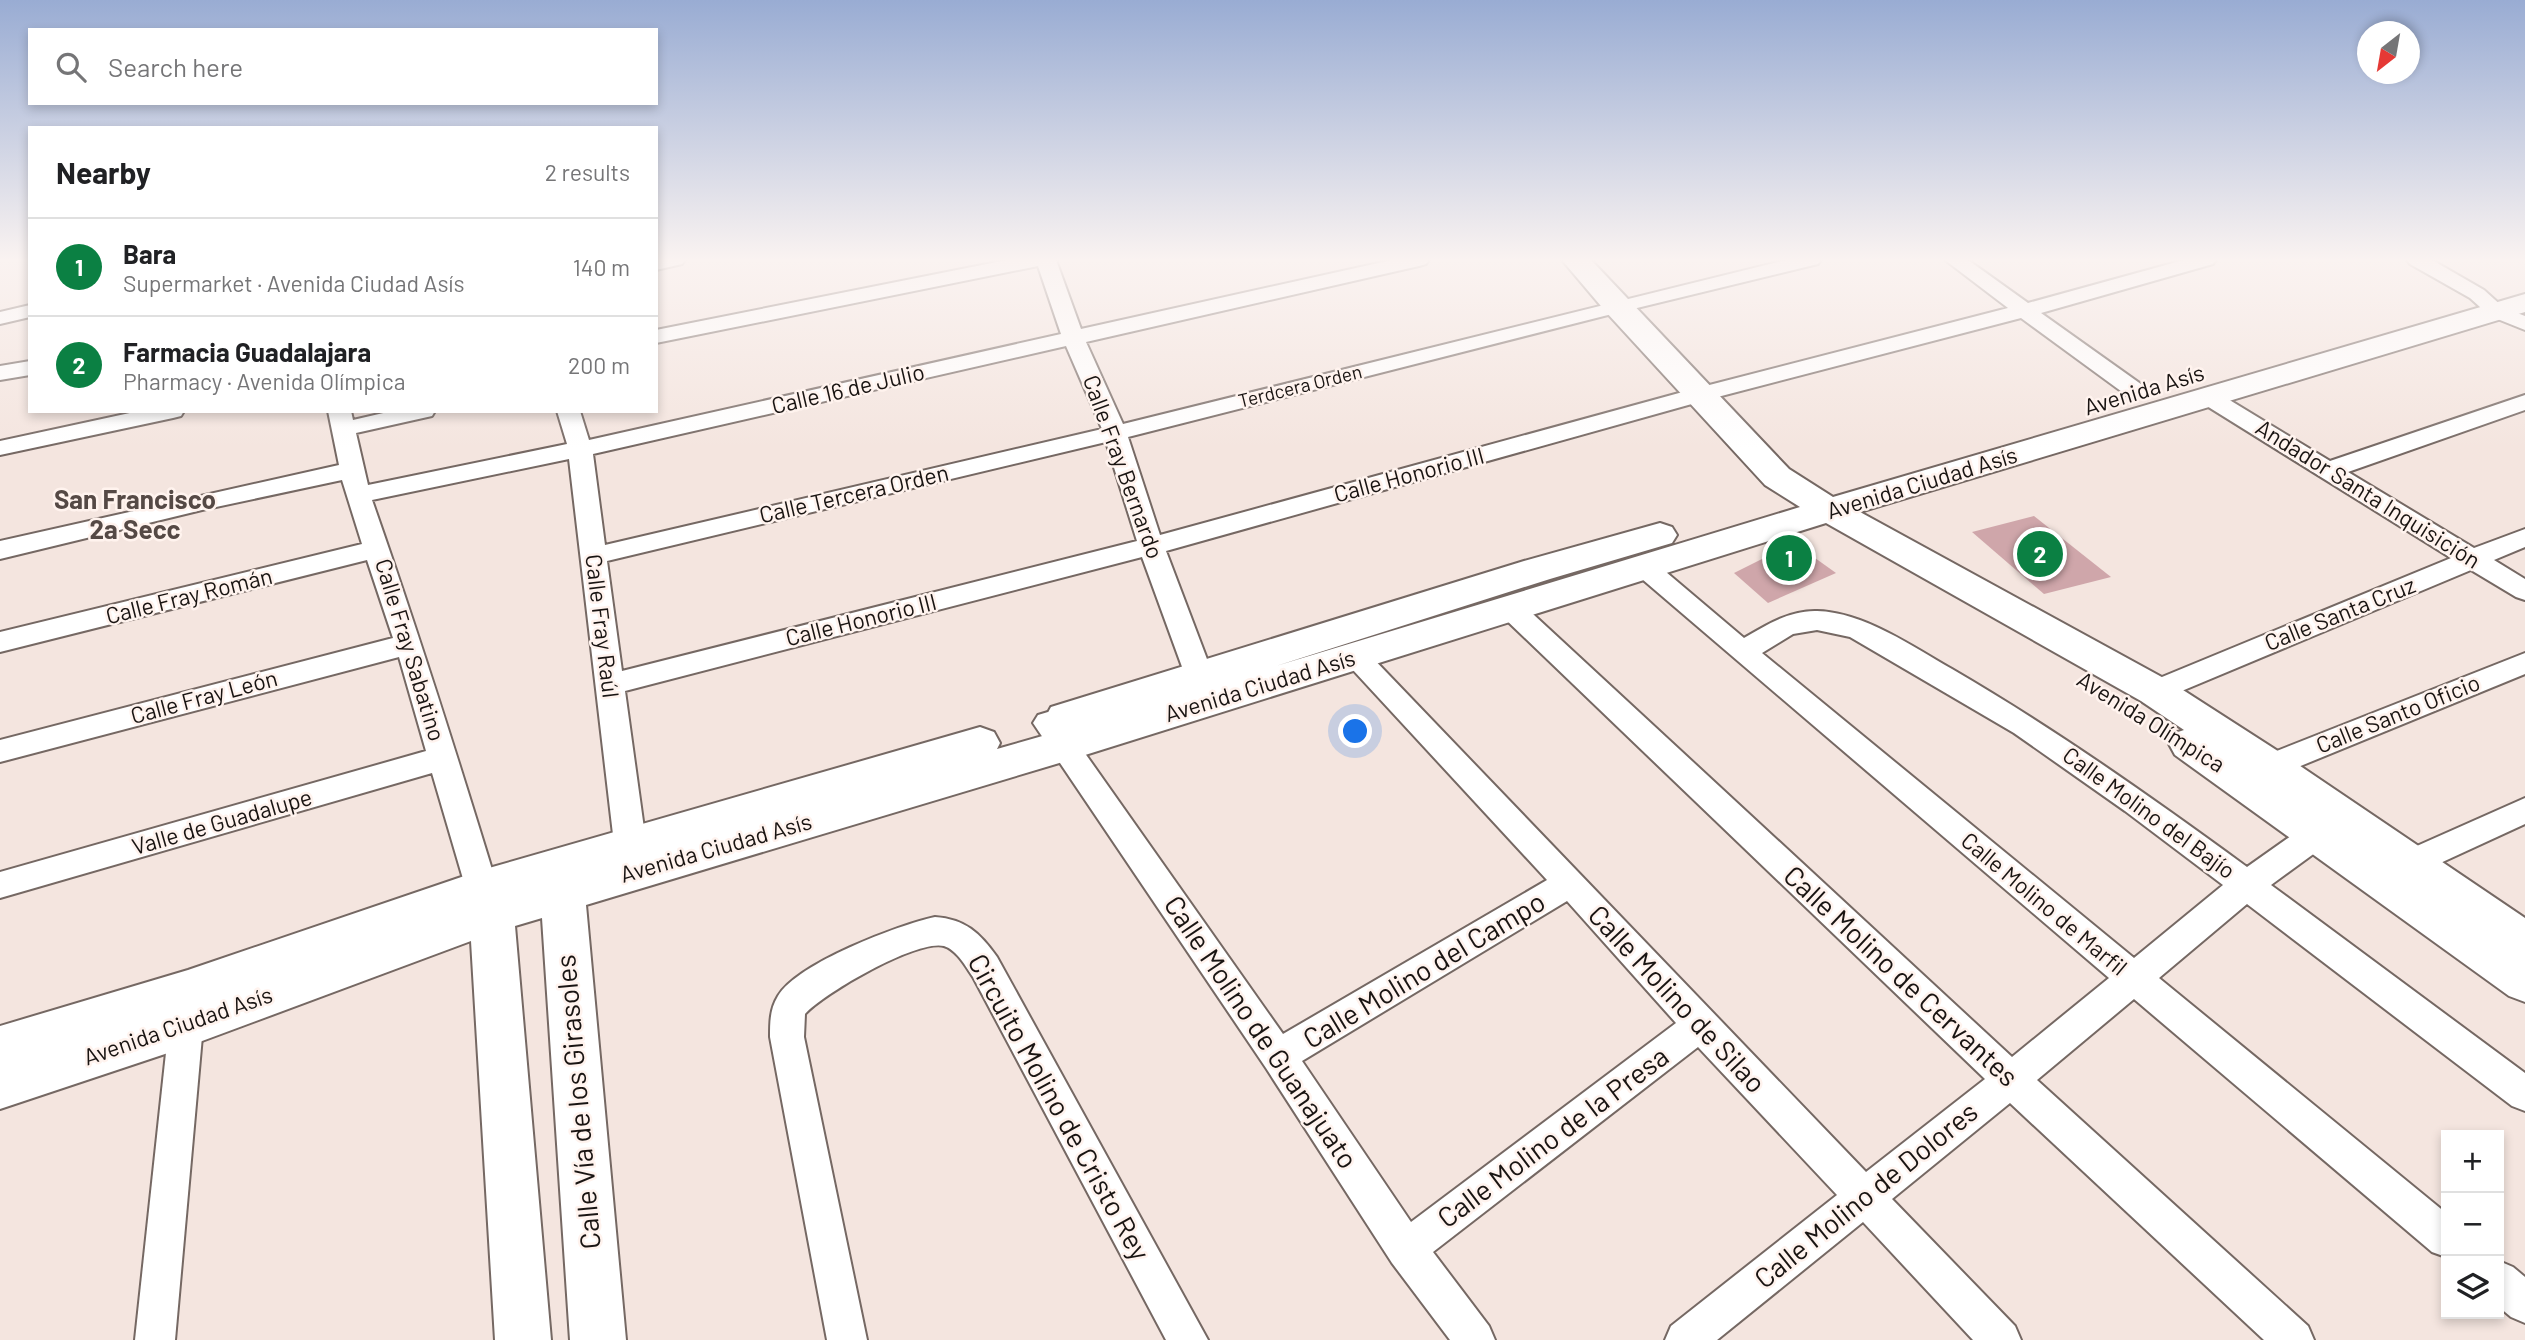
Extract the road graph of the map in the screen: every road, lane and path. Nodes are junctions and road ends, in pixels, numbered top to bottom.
1 (728, 323) edge
2 (1068, 323) edge
3 (1146, 323) edge
4 (1551, 323) edge
5 (1631, 323) edge
6 (1978, 323) edge
7 (2044, 323) edge
8 (2442, 323) edge
9 (2458, 323) edge
10 (658, 337) edge
11 (1074, 339) junction
12 (28, 368) edge
13 (0, 373) edge
14 (2137, 392) junction
15 (1698, 395) junction
16 (2210, 398) junction
17 (2525, 402) edge
18 (164, 413) edge
19 (406, 413) edge
20 (569, 413) edge
21 (341, 420) edge
22 (1115, 433) junction
23 (0, 448) edge
24 (580, 449) junction
25 (2329, 470) junction
26 (356, 483) junction
27 (1799, 500) junction
28 (2525, 537) edge
29 (1151, 546) junction
30 (378, 549) junction
31 (0, 550) edge
32 (593, 556) junction
33 (2473, 559) junction
34 (1644, 567) junction
35 (2525, 591) edge
36 (1511, 609) junction
37 (0, 642) edge
38 (409, 644) junction
39 (1742, 652) junction
40 (1355, 657) junction
41 (2525, 663) edge
42 (1199, 675) junction
43 (610, 684) junction
44 (2155, 691) junction
45 (1057, 734) junction
46 (0, 751) edge
47 (444, 758) junction
48 (2270, 766) junction
49 (2525, 810) edge
50 (2330, 825) junction
51 (630, 843) junction
52 (2412, 862) junction
53 (562, 879) junction
54 (1570, 883) junction
55 (2248, 884) junction
56 (0, 885) edge
57 (487, 901) junction
58 (2523, 939) edge
59 (2133, 977) junction
60 (2525, 981) edge
61 (186, 1025) junction
62 (1700, 1026) junction
63 (0, 1048) edge
64 (1278, 1056) junction
65 (2011, 1080) junction
66 (0, 1086) edge
67 (2525, 1094) edge
68 (1863, 1195) junction
69 (2441, 1234) edge
70 (1406, 1249) junction
71 (2504, 1286) edge
72 (2525, 1303) edge
73 (155, 1340) edge
74 (523, 1340) edge
75 (598, 1340) edge
76 (847, 1340) edge
77 (1188, 1340) edge
78 (1475, 1340) edge
79 (1685, 1340) edge
80 (2001, 1340) edge
81 (2294, 1340) edge

1 - 10 street
2 - 11 street, Calle Fray Bernardo
3 - 11 street, Calle 16 de Julio
4 - 22 street, Terdcera Orden
5 - 15 street, Avenida Olímpica
6 - 15 street, Calle Honorio III
7 - 14 street
8 - 14 street, Avenida Asís
9 - 16 street, Avenida Ciudad Asís
11 - 22 street, Calle Fray Bernardo
11 - 24 street, Calle 16 de Julio
12 - 13 street
14 - 27 street, Avenida Asís
15 - 27 street, Avenida Olímpica
15 - 29 street, Calle Honorio III
16 - 25 street, Andador Santa Inquisición
16 - 27 street, Avenida Ciudad Asís
17 - 25 street
18 - 23 street
19 - 21 street
20 - 24 street, Calle Fray Raúl
21 - 26 street, Calle Fray Sabatino
22 - 29 street, Calle Fray Bernardo
22 - 32 street, Calle Tercera Orden
24 - 26 street, Calle 16 de Julio
24 - 32 street, Calle Fray Raúl
25 - 33 street, Andador Santa Inquisición
26 - 30 street, Calle Fray Sabatino
26 - 31 street, Calle 16 de Julio
27 - 34 street, Avenida Ciudad Asís
27 - 42 street, Avenida Ciudad Asís
27 - 44 street, Avenida Olímpica
27 - 50 street, Avenida Olímpica
28 - 33 street, Calle Santa Cruz
29 - 42 street, Calle Fray Bernardo
29 - 43 street, Calle Honorio III
30 - 37 street, Calle Fray Román
30 - 38 street, Calle Fray Sabatino
32 - 43 street, Calle Fray Raúl
33 - 35 street, Andador Santa Inquisición
33 - 44 street, Calle Santa Cruz
34 - 36 street, Avenida Ciudad Asís
34 - 39 street, Calle Molino de Marfil
36 - 40 street, Avenida Ciudad Asís
36 - 65 street, Calle Molino de Cervantes
38 - 46 street, Calle Fray León
38 - 47 street, Calle Fray Sabatino
39 - 55 street, Calle Molino del Bajío
39 - 59 street, Calle Molino de Marfil
40 - 45 street, Avenida Ciudad Asís
40 - 54 street, Calle Molino de Silao
41 - 48 street, Calle Santo Oficio
42 - 45 street, Avenida Ciudad Asís
43 - 51 street, Calle Fray Raúl
44 - 48 street, Avenida Olímpica
45 - 51 street, Avenida Ciudad Asís
45 - 53 street, Avenida Ciudad Asís
45 - 64 street, Calle Molino de Guanajuato
47 - 56 street, Valle de Guadalupe
47 - 57 street, Calle Fray Sabatino
48 - 50 street, Avenida Olímpica
49 - 52 street
50 - 52 street, Avenida Olímpica
50 - 55 street, Calle Molino de Dolores
50 - 60 street, Avenida Olímpica
51 - 53 street, Avenida Ciudad Asís
52 - 58 street, Avenida Olímpica
53 - 57 street, Avenida Ciudad Asís
53 - 75 street, Calle Vía de los Girasoles
54 - 62 street, Calle Molino de Silao
54 - 64 street, Calle Molino del Campo
55 - 59 street, Calle Molino de Dolores
55 - 67 street, Calle Molino del Bajío
57 - 61 street, Avenida Ciudad Asís
57 - 63 street, Avenida Ciudad Asís
57 - 74 street
59 - 65 street, Calle Molino de Dolores
59 - 69 street, Calle Molino de Marfil
61 - 66 street, Avenida Ciudad Asís
61 - 73 street
62 - 68 street, Calle Molino de Silao
62 - 70 street, Calle Molino de la Presa
64 - 70 street, Calle Molino de Guanajuato
65 - 68 street, Calle Molino de Dolores
65 - 81 street, Calle Molino de Cervantes
68 - 79 street, Calle Molino de Dolores
68 - 80 street, Calle Molino de Silao
70 - 78 street, Calle Molino de Guanajuato
71 - 72 street
76 - 77 street, Circuito Molino de Cristo Rey

